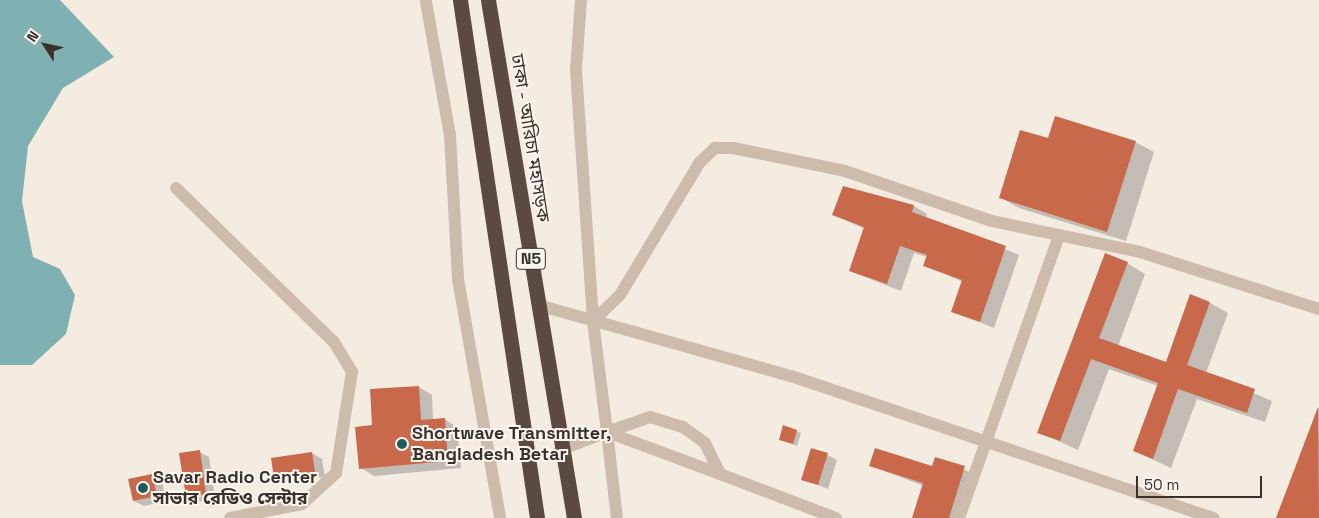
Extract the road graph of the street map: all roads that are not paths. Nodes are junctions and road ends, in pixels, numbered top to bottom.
1 (460, 0) edge
2 (488, 0) edge
3 (581, 0) edge
4 (426, 2) dead end
5 (176, 188) dead end
6 (1059, 235) junction
7 (538, 305) junction
8 (1319, 309) edge
9 (593, 320) junction
10 (607, 432) junction
11 (984, 442) junction
12 (560, 450) junction
13 (720, 474) junction
14 (230, 518) edge
15 (500, 518) edge
16 (537, 518) edge
17 (574, 518) edge
18 (617, 518) edge
19 (836, 518) edge
20 (959, 518) edge
21 (1214, 518) edge

1 - 16 highway, N5
2 - 7 highway, ঢাকা - আরিচা মহাসড়ক / N5
3 - 9 street
4 - 15 street
5 - 14 street
6 - 8 street
6 - 9 street
6 - 11 street
7 - 9 street
7 - 12 highway, ঢাকা - আরিচা মহাসড়ক / N5
9 - 10 street
9 - 11 street
10 - 12 street
10 - 13 street
10 - 13 street
10 - 18 street
11 - 20 street
11 - 21 street
12 - 17 highway, ঢাকা - আরিচা মহাসড়ক / N5
13 - 19 street

